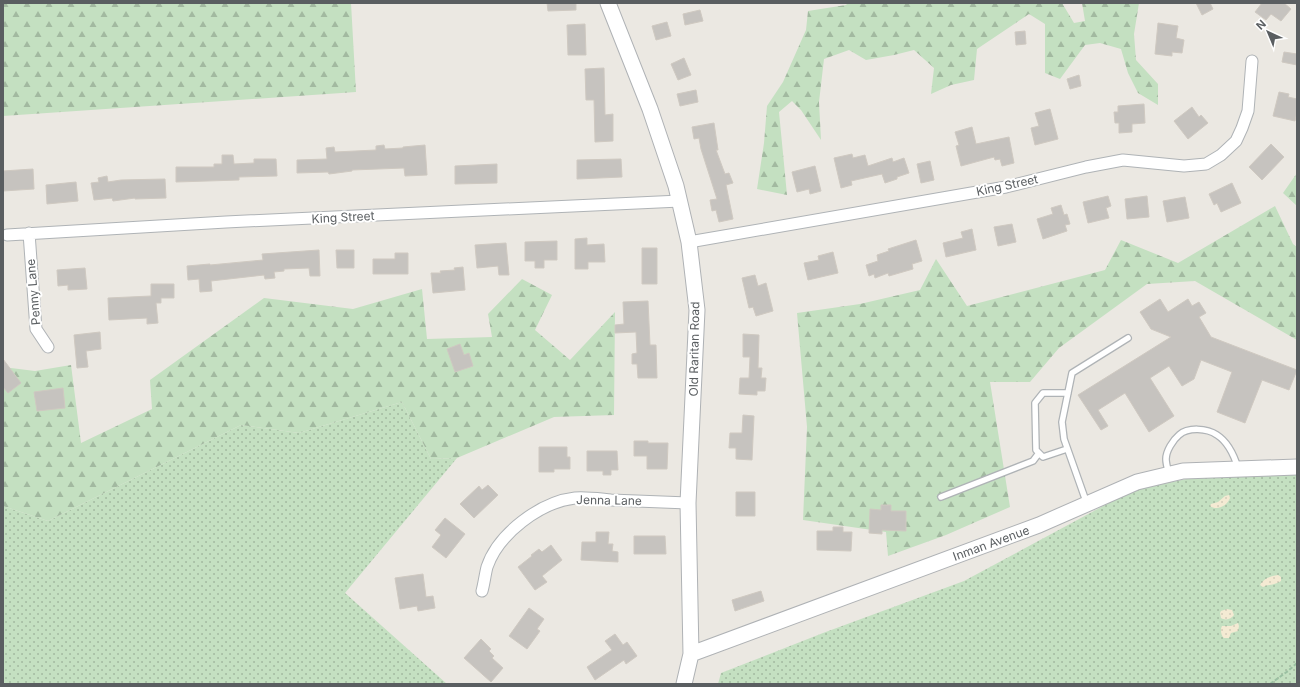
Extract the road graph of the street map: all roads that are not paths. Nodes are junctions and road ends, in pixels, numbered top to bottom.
1 (608, 3) edge
2 (1252, 61) dead end
3 (680, 200) junction
4 (28, 233) junction
5 (7, 235) dead end
6 (689, 242) junction
7 (1128, 338) dead end
8 (48, 347) dead end
9 (1068, 393) junction
10 (1068, 449) junction
11 (1039, 453) junction
12 (1297, 467) edge
13 (1238, 469) junction
14 (1169, 475) junction
15 (941, 497) dead end
16 (688, 503) junction
17 (1087, 504) junction
18 (482, 592) dead end
19 (691, 654) junction
20 (684, 684) edge

1 - 3 main road, Old Raritan Road
2 - 6 street, King Street
3 - 4 street, King Street
3 - 6 main road, Old Raritan Road
4 - 5 street, King Street
4 - 8 street, Penny Lane
6 - 16 main road, Old Raritan Road
7 - 9 lane
9 - 10 lane
9 - 11 lane
10 - 11 lane
10 - 17 lane
11 - 15 lane
12 - 13 main road, Inman Avenue
13 - 14 main road, Inman Avenue
13 - 14 lane
14 - 17 main road, Inman Avenue
16 - 18 street, Jenna Lane
16 - 19 main road, Old Raritan Road
17 - 19 main road, Inman Avenue
19 - 20 main road, Old Raritan Road

